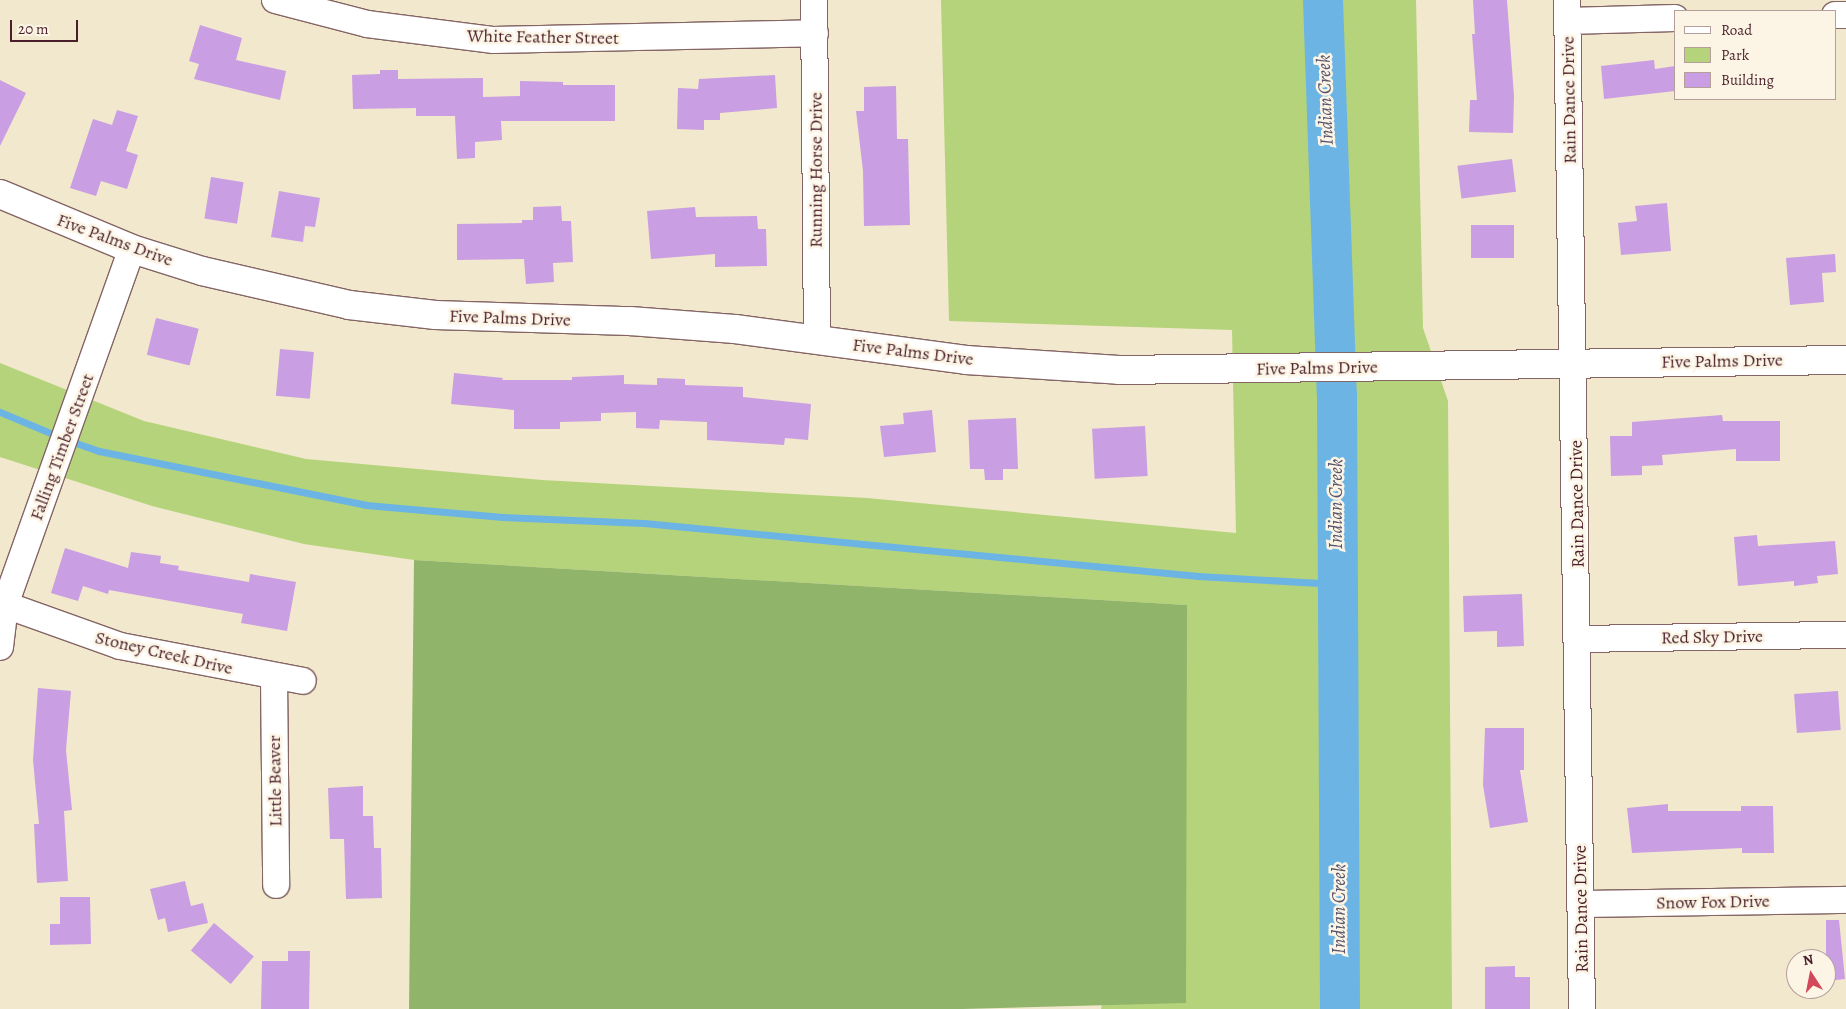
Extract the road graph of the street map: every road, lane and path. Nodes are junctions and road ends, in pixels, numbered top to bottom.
1 (275, 0) edge
2 (814, 0) edge
3 (1567, 10) edge
4 (1674, 18) edge
5 (815, 33) junction
6 (0, 194) edge
7 (132, 249) junction
8 (817, 340) junction
9 (1846, 360) edge
10 (1574, 364) junction
11 (3, 604) edge
12 (1846, 635) edge
13 (1578, 639) junction
14 (0, 647) edge
15 (274, 677) junction
16 (303, 681) dead end
17 (276, 885) dead end
18 (1846, 900) edge
19 (1581, 904) junction
20 (1582, 1009) edge

1 - 5 street, White Feather Street
2 - 5 street, Running Horse Drive
3 - 4 street
3 - 10 street, Rain Dance Drive
5 - 8 street, Running Horse Drive
6 - 7 street, Five Palms Drive
7 - 8 street, Five Palms Drive
7 - 11 street, Falling Timber Street
8 - 10 street, Five Palms Drive
9 - 10 street, Five Palms Drive
10 - 13 street, Rain Dance Drive
11 - 14 street, Falling Timber Street
11 - 15 street, Stoney Creek Drive
12 - 13 street, Red Sky Drive
13 - 19 street, Rain Dance Drive
15 - 16 street, Stoney Creek Drive
15 - 17 street, Little Beaver
18 - 19 street, Snow Fox Drive
19 - 20 street, Rain Dance Drive

